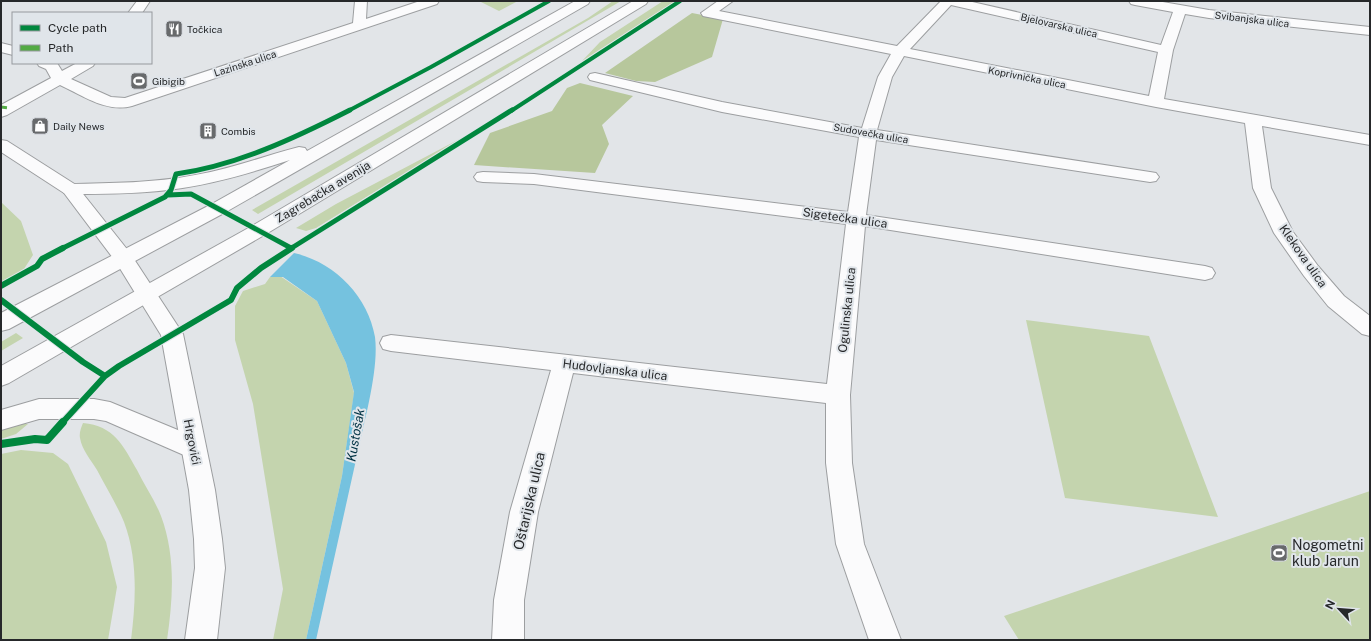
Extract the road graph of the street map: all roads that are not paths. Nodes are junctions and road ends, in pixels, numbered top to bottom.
1 (144, 1) edge
2 (361, 1) edge
3 (433, 1) edge
4 (584, 1) edge
5 (642, 1) edge
6 (727, 1) edge
7 (950, 1) edge
8 (1136, 1) edge
9 (1180, 10) junction
10 (136, 12) edge
11 (359, 26) junction
12 (1370, 31) edge
13 (1, 47) edge
14 (1166, 50) junction
15 (12, 51) edge
16 (900, 51) junction
17 (47, 64) edge
18 (86, 64) edge
19 (596, 77) dead end
20 (59, 80) junction
21 (1156, 102) junction
22 (1, 112) edge
23 (1253, 120) junction
24 (868, 134) junction
25 (338, 140) junction
26 (1370, 140) edge
27 (1, 145) edge
28 (483, 177) dead end
29 (1150, 177) dead end
30 (70, 189) junction
31 (856, 219) junction
32 (123, 258) junction
33 (1205, 273) dead end
34 (145, 294) junction
35 (1, 323) edge
36 (1370, 328) edge
37 (391, 343) dead end
38 (564, 364) junction
39 (1, 377) edge
40 (838, 395) junction
41 (1, 420) edge
42 (193, 448) junction
43 (201, 640) edge
44 (508, 640) edge
45 (885, 640) edge

1 - 10 street
2 - 11 street
3 - 11 street, Lazinska ulica
4 - 25 street
5 - 34 street, Zagrebačka avenija
6 - 16 street, Koprivnička ulica
7 - 14 street, Bjelovarska ulica
7 - 16 street, Ogulinska ulica
8 - 9 street, Svibanjska ulica
9 - 12 street, Svibanjska ulica
9 - 14 street
11 - 20 street, Lazinska ulica
13 - 15 street
14 - 21 street
16 - 21 street, Koprivnička ulica
16 - 24 street, Ogulinska ulica
17 - 20 street
18 - 20 street
19 - 24 street, Sudovečka ulica
20 - 22 street
21 - 23 street, Koprivnička ulica
23 - 26 street, Koprivnička ulica
23 - 36 street, Klekova ulica
24 - 29 street, Sudovečka ulica
24 - 31 street, Ogulinska ulica
25 - 30 street
25 - 32 street
27 - 30 street
28 - 31 street, Sigetečka ulica
30 - 32 street, Hrgovići
31 - 33 street, Sigetečka ulica
31 - 40 street, Ogulinska ulica
32 - 34 street, Hrgovići
32 - 35 street
34 - 39 street, Zagrebačka avenija
34 - 42 street, Hrgovići
37 - 38 street, Hudovljanska ulica
38 - 40 street, Hudovljanska ulica
38 - 44 street, Oštarijska ulica
40 - 45 street, Ogulinska ulica
41 - 42 street
42 - 43 street, Hrgovići

